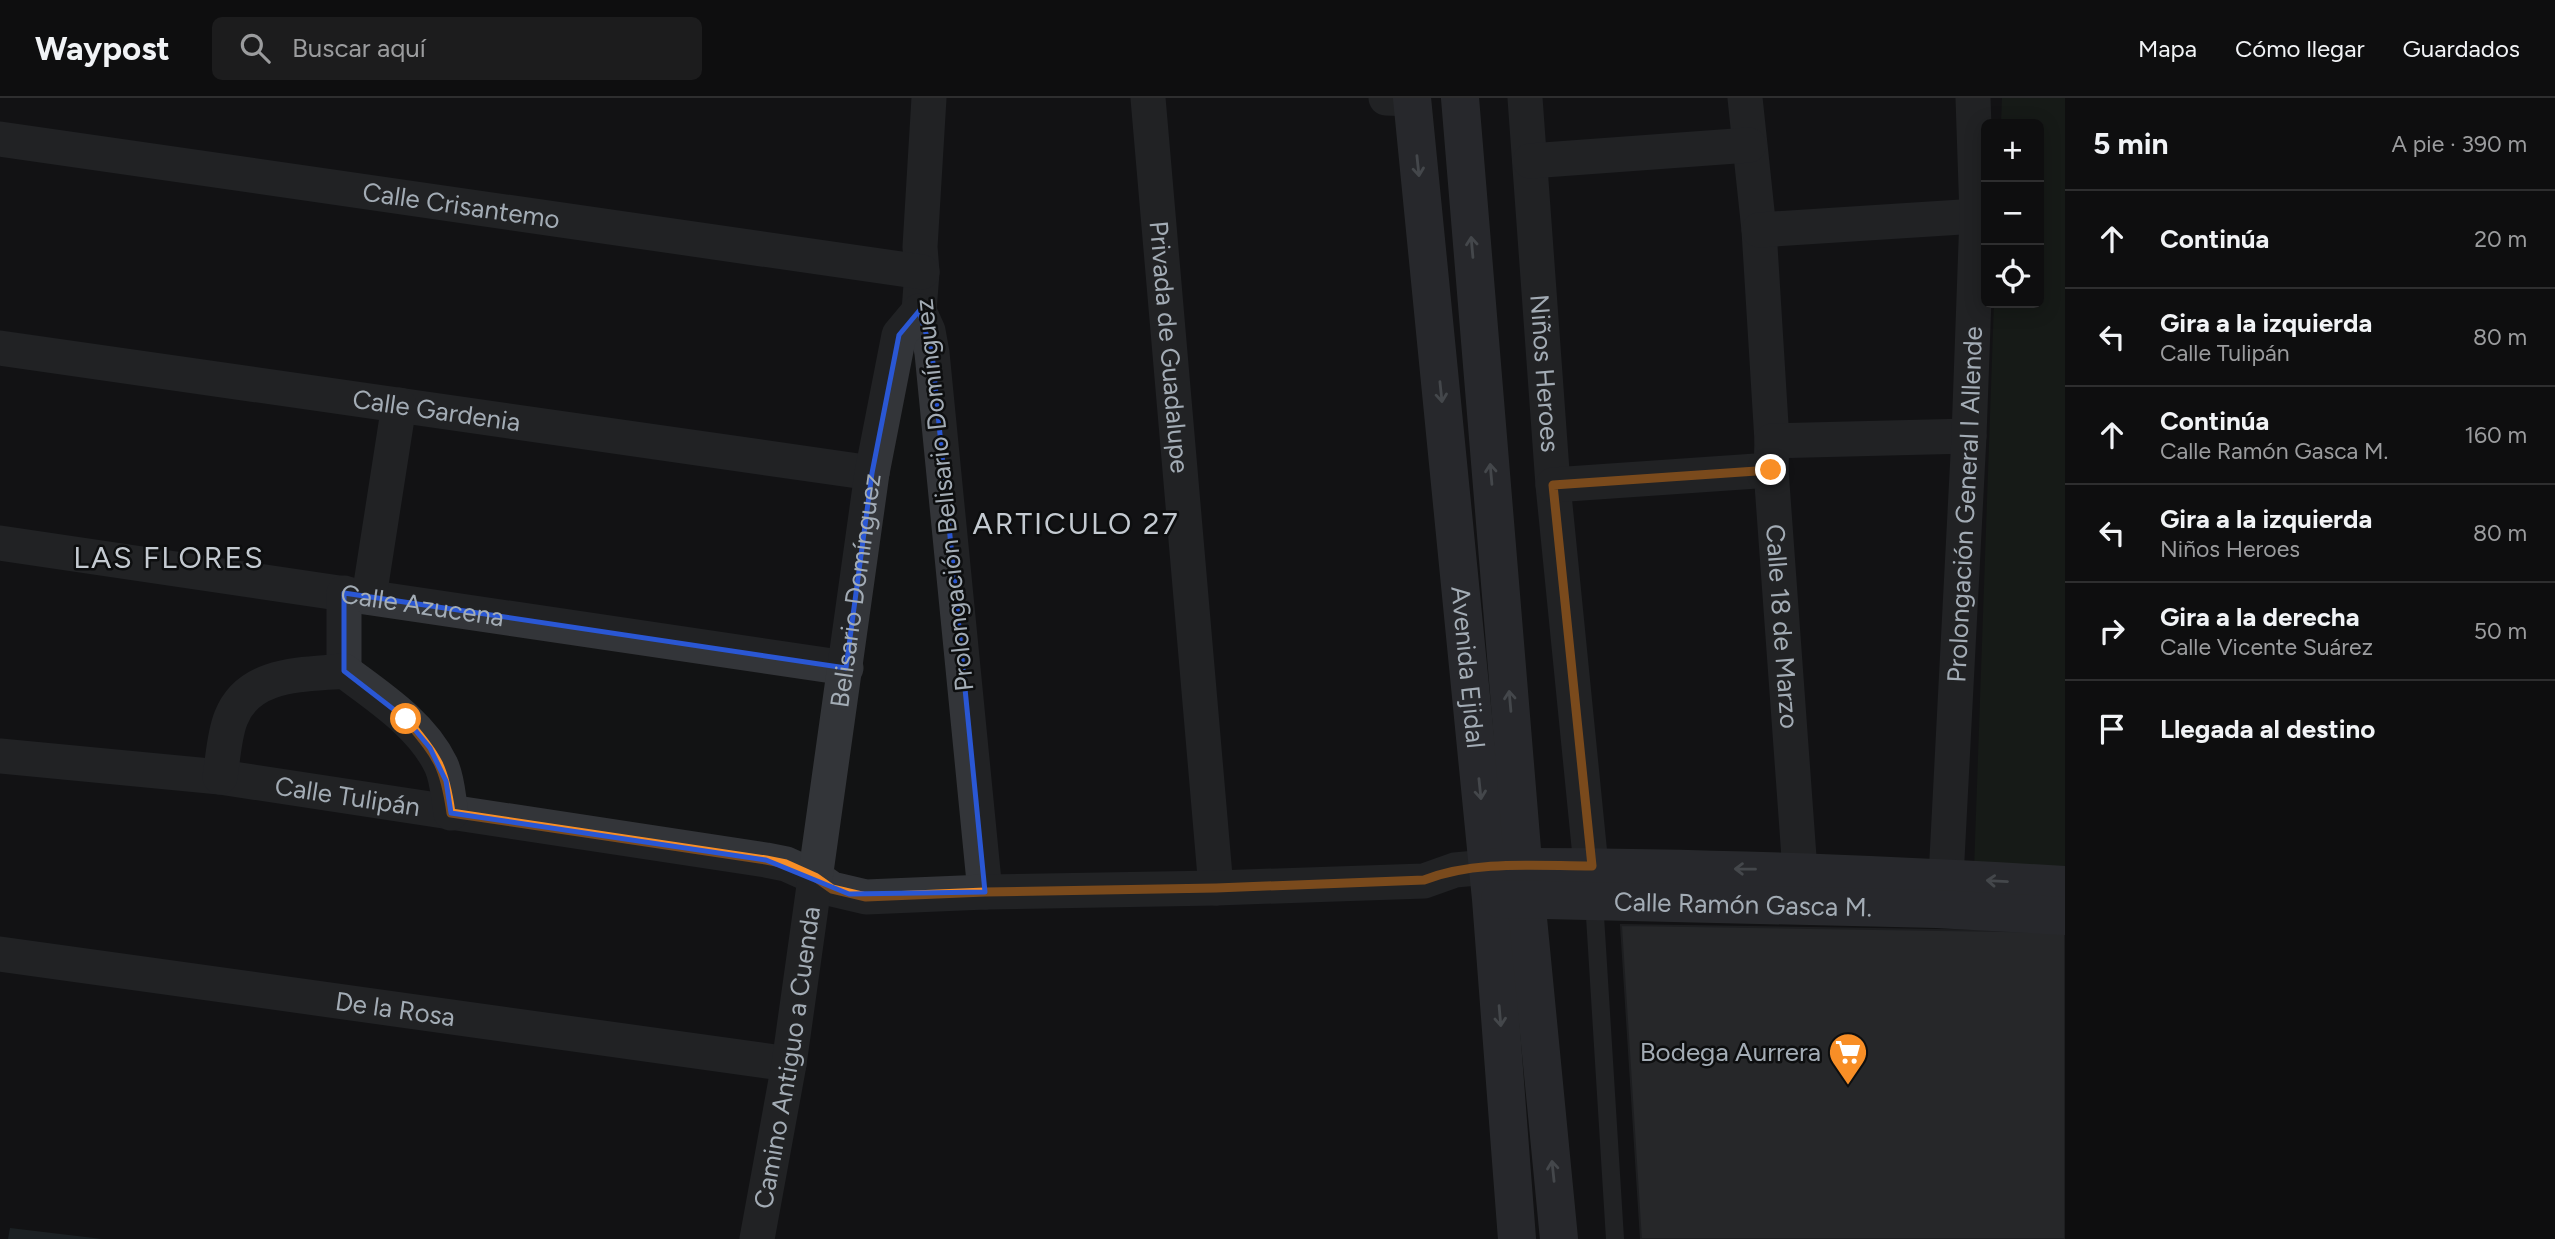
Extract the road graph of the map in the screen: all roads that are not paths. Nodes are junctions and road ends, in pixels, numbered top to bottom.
1 (929, 98) edge
2 (1148, 98) edge
3 (1386, 98) edge
4 (1412, 98) edge
5 (1460, 98) edge
6 (1525, 98) edge
7 (1745, 98) edge
8 (1973, 98) edge
9 (0, 139) edge
10 (1749, 145) junction
11 (1530, 160) junction
12 (1977, 216) junction
13 (1759, 230) junction
14 (922, 272) junction
15 (919, 311) junction
16 (0, 348) edge
17 (399, 405) junction
18 (1969, 436) junction
19 (1771, 455) junction
20 (872, 473) junction
21 (1553, 485) junction
22 (0, 543) edge
23 (356, 595) junction
24 (846, 668) junction
25 (344, 671) junction
26 (0, 756) edge
27 (220, 777) junction
28 (451, 813) junction
29 (815, 877) junction
30 (1507, 883) junction
31 (1593, 883) junction
32 (2065, 885) edge
33 (1216, 888) junction
34 (1800, 888) junction
35 (985, 892) junction
36 (1942, 893) junction
37 (2065, 916) edge
38 (0, 954) edge
39 (789, 1064) junction
40 (757, 1239) edge
41 (1517, 1239) edge
42 (1559, 1239) edge
43 (1615, 1239) edge

1 - 14 street, Prolongación Belisario Domínguez
2 - 33 street, Privada de Guadalupe
3 - 4 street
4 -> 30 main road, Avenida Ejidal
30 -> 5 main road, Avenida Ejidal
6 - 11 street, Niños Heroes
7 - 10 street, Calle 18 de Marzo
8 - 12 street, Prolongación General I Allende
9 - 14 street, Calle Crisantemo
10 - 11 street
10 - 13 street, Calle 18 de Marzo
11 - 21 street, Niños Heroes
12 - 13 street
12 - 18 street, Prolongación General I Allende
13 - 19 street, Calle 18 de Marzo
14 - 15 street, Prolongación Belisario Domínguez
15 - 20 street, Belisario Domínguez
15 - 35 street, Prolongación Belisario Domínguez
16 - 17 street, Calle Gardenia
17 - 20 street, Calle Gardenia
17 - 23 street
18 - 19 street
18 - 36 street, Prolongación General I Allende
19 - 21 street
19 - 34 street, Calle 18 de Marzo
20 - 24 street, Belisario Domínguez
21 - 31 street, Niños Heroes
22 - 23 street, Calle Azucena
23 - 24 street, Calle Azucena
23 - 25 street
24 - 29 street, Belisario Domínguez
25 - 27 street
25 - 28 street
26 - 27 street, Calle Tulipán
27 - 28 street, Calle Tulipán
28 - 29 street, Calle Tulipán
29 - 35 street, Calle Ramón Gasca M.
29 - 39 street, Camino Antiguo a Cuenda
30 - 31 main road, Calle Ramón Gasca M.
30 - 33 street, Calle Ramón Gasca M.
30 -> 41 main road, Avenida Ejidal
42 -> 30 main road, Avenida Ejidal
31 - 34 main road, Calle Ramón Gasca M.
31 - 43 lane
32 -> 36 main road, Calle Ramón Gasca M.
33 - 35 street, Calle Ramón Gasca M.
34 - 36 main road, Calle Ramón Gasca M.
36 - 37 main road, Calle Ramón Gasca M.
38 - 39 street, De la Rosa
39 - 40 street, Camino Antiguo a Cuenda

